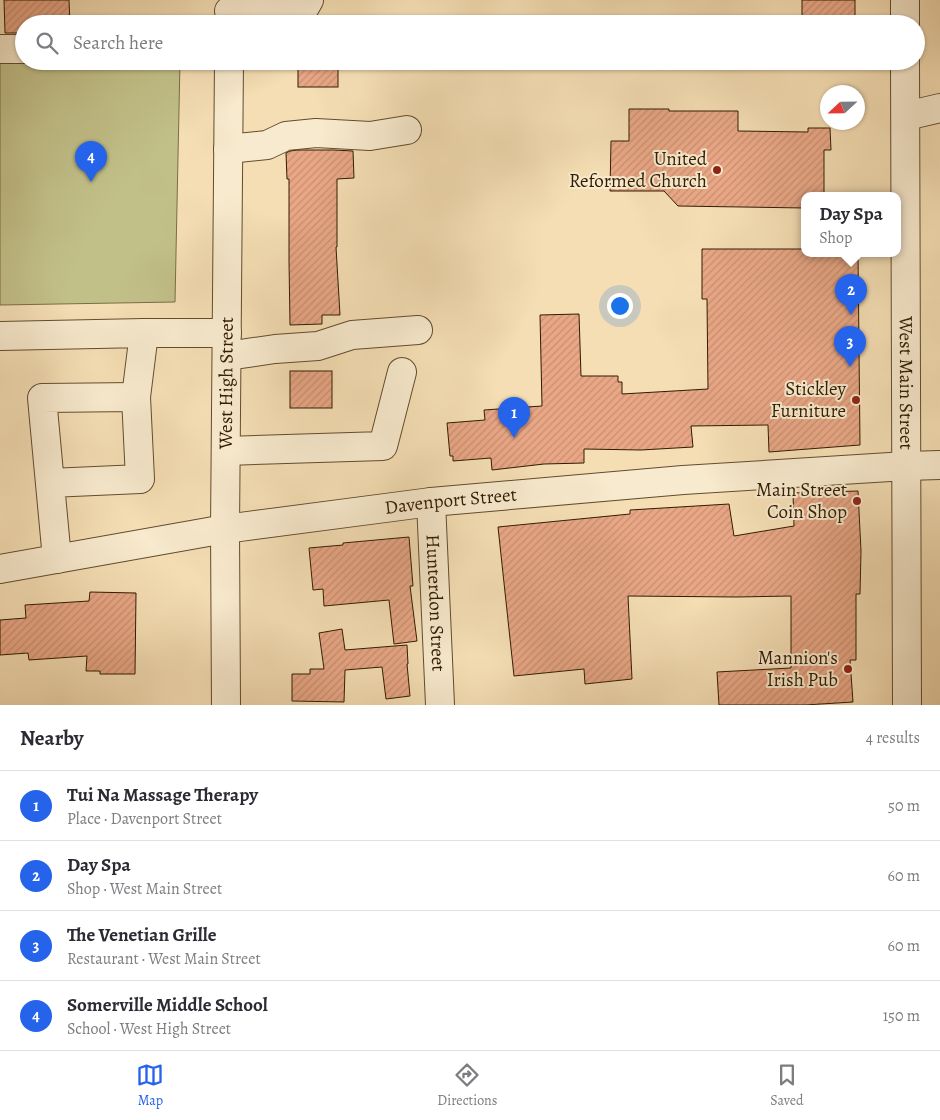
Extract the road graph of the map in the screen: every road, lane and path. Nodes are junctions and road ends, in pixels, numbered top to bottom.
1 (309, 0) edge
2 (905, 0) edge
3 (229, 12) edge
4 (905, 15) edge
5 (0, 49) edge
6 (15, 49) edge
7 (229, 70) edge
8 (906, 70) edge
9 (940, 108) edge
10 (906, 116) junction
11 (407, 130) dead end
12 (228, 148) junction
13 (418, 330) dead end
14 (144, 332) junction
15 (0, 336) edge
16 (227, 345) junction
17 (402, 372) dead end
18 (136, 397) junction
19 (226, 451) junction
20 (940, 465) edge
21 (906, 466) junction
22 (50, 483) junction
23 (431, 502) junction
24 (226, 529) junction
25 (57, 559) junction
26 (0, 569) edge
27 (226, 705) edge
28 (440, 705) edge
29 (907, 705) edge

1 - 3 street
2 - 4 street
5 - 6 street
7 - 12 street, West High Street
8 - 10 street, West Main Street
9 - 10 street
10 - 21 street, West Main Street
11 - 12 street
12 - 16 street, West High Street
13 - 16 street
14 - 15 street
14 - 16 street
14 - 18 street
16 - 19 street, West High Street
17 - 19 street
18 - 22 street
18 - 22 street
19 - 24 street, West High Street
20 - 21 street, Davenport Street
21 - 23 street, Davenport Street
21 - 29 street, West Main Street
22 - 25 street
23 - 24 street, Davenport Street
23 - 28 street, Hunterdon Street
24 - 25 street, Davenport Street
24 - 27 street, West High Street
25 - 26 street, Davenport Street

